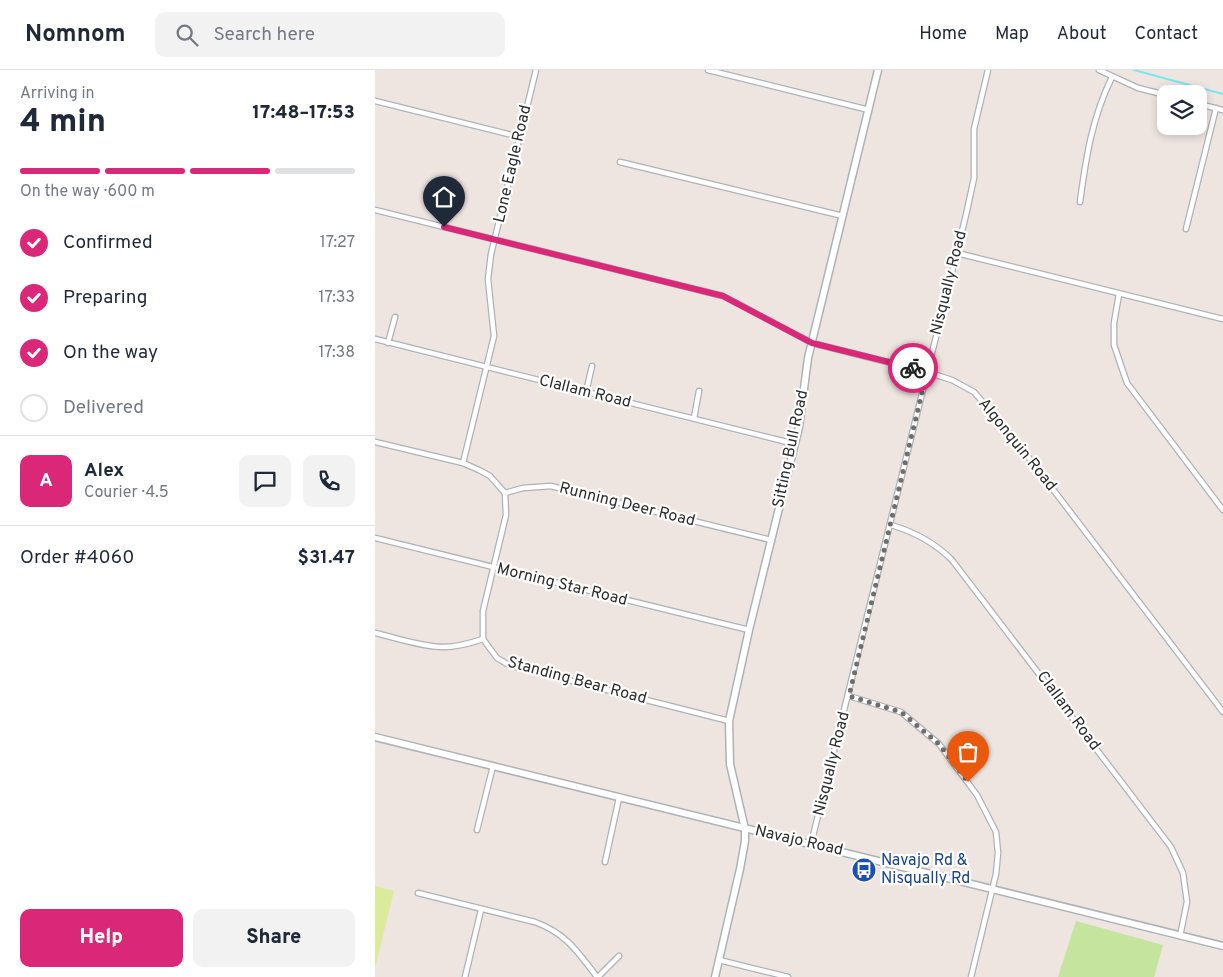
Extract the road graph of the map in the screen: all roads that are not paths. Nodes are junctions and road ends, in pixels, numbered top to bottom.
1 (536, 70) edge
2 (708, 70) edge
3 (878, 70) edge
4 (988, 70) edge
5 (1099, 70) edge
6 (1112, 77) junction
7 (1157, 93) edge
8 (375, 101) edge
9 (1207, 106) edge
10 (1216, 108) junction
11 (869, 110) junction
12 (1223, 110) edge
13 (520, 137) junction
14 (620, 162) dead end
15 (1080, 202) dead end
16 (375, 210) edge
17 (843, 216) junction
18 (1186, 229) dead end
19 (495, 240) junction
20 (957, 253) junction
21 (1119, 294) junction
22 (395, 317) dead end
23 (1223, 319) edge
24 (375, 340) edge
25 (388, 343) junction
26 (812, 343) junction
27 (591, 366) dead end
28 (487, 368) junction
29 (927, 372) junction
30 (699, 391) dead end
31 (586, 392) junction
32 (694, 418) junction
33 (375, 442) edge
34 (795, 444) junction
35 (463, 463) junction
36 (505, 493) junction
37 (1223, 510) edge
38 (891, 525) junction
39 (375, 538) edge
40 (771, 540) junction
41 (494, 568) junction
42 (749, 630) junction
43 (375, 633) edge
44 (483, 639) junction
45 (849, 696) junction
46 (1223, 712) edge
47 (729, 721) junction
48 (375, 737) edge
49 (493, 766) junction
50 (619, 798) junction
51 (745, 829) junction
52 (477, 830) dead end
53 (811, 844) junction
54 (605, 862) dead end
55 (992, 889) junction
56 (418, 893) dead end
57 (481, 910) junction
58 (1180, 936) junction
59 (1223, 946) edge
60 (619, 956) dead end
61 (719, 960) junction
62 (465, 977) edge
63 (598, 977) edge
64 (715, 977) edge
65 (788, 977) edge
66 (971, 977) edge

1 - 13 street, Lone Eagle Road
2 - 11 street
3 - 11 street, Sitting Bull Road
4 - 20 street, Nisqually Road
5 - 6 street
6 - 7 street
6 - 15 street
8 - 13 street
9 - 10 street
10 - 12 street
10 - 18 street
11 - 17 street, Sitting Bull Road
13 - 19 street, Lone Eagle Road
14 - 17 street
16 - 19 street, Algonquin Road
17 - 26 street, Sitting Bull Road
19 - 26 street, Algonquin Road
19 - 28 street, Lone Eagle Road
20 - 21 street
20 - 29 street, Nisqually Road
21 - 23 street
21 - 37 street
22 - 25 street
24 - 25 street, Clallam Road
25 - 28 street, Clallam Road
26 - 29 street, Algonquin Road
26 - 34 street, Sitting Bull Road
27 - 31 street
28 - 31 street, Clallam Road
28 - 35 street, Lone Eagle Road
29 - 38 street, Nisqually Road
29 - 46 street, Algonquin Road
30 - 32 street
31 - 32 street, Clallam Road
32 - 34 street, Clallam Road
33 - 35 street
34 - 40 street, Sitting Bull Road
35 - 36 street
36 - 40 street, Running Deer Road
36 - 41 street
38 - 45 street, Nisqually Road
38 - 58 street, Clallam Road
39 - 41 street, Morning Star Road
40 - 42 street, Sitting Bull Road
41 - 42 street, Morning Star Road
41 - 44 street
42 - 47 street, Sitting Bull Road
43 - 44 street
44 - 47 street, Standing Bear Road
45 - 53 street, Nisqually Road
45 - 55 street
47 - 51 street, Sitting Bull Road
48 - 49 street, Navajo Road
49 - 50 street, Navajo Road
49 - 52 street
50 - 51 street, Navajo Road
50 - 54 street
51 - 53 street, Navajo Road
51 - 61 street
53 - 55 street, Navajo Road
55 - 58 street, Navajo Road
55 - 66 street
56 - 57 street
57 - 62 street
57 - 63 street
58 - 59 street, Navajo Road
60 - 63 street
61 - 64 street
61 - 65 street

